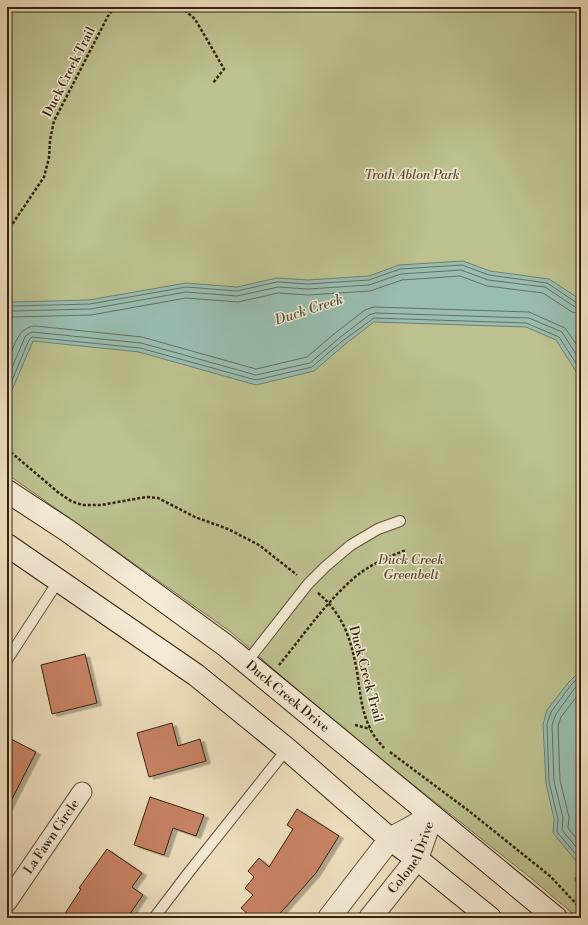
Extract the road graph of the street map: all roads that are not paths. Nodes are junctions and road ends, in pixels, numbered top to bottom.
1 (7, 491) edge
2 (400, 521) dead end
3 (7, 545) edge
4 (59, 580) junction
5 (7, 660) edge
6 (246, 663) junction
7 (287, 749) junction
8 (82, 792) dead end
9 (432, 816) junction
10 (390, 839) junction
11 (417, 859) junction
12 (7, 902) edge
13 (154, 918) edge
14 (329, 918) edge
15 (370, 918) edge
16 (490, 918) edge
17 (556, 918) edge

1 - 6 main road, Duck Creek Drive
2 - 6 lane
3 - 4 main road
4 - 5 lane
4 - 7 main road
6 - 9 main road, Duck Creek Drive
7 - 10 main road
7 - 13 lane
8 - 12 street, La Fawn Circle
9 - 10 main road, Colonel Drive
9 - 11 main road, Colonel Drive
9 - 17 main road, Duck Creek Drive
10 - 11 main road
10 - 14 main road, Colonel Drive
11 - 15 main road, Colonel Drive
11 - 16 main road

